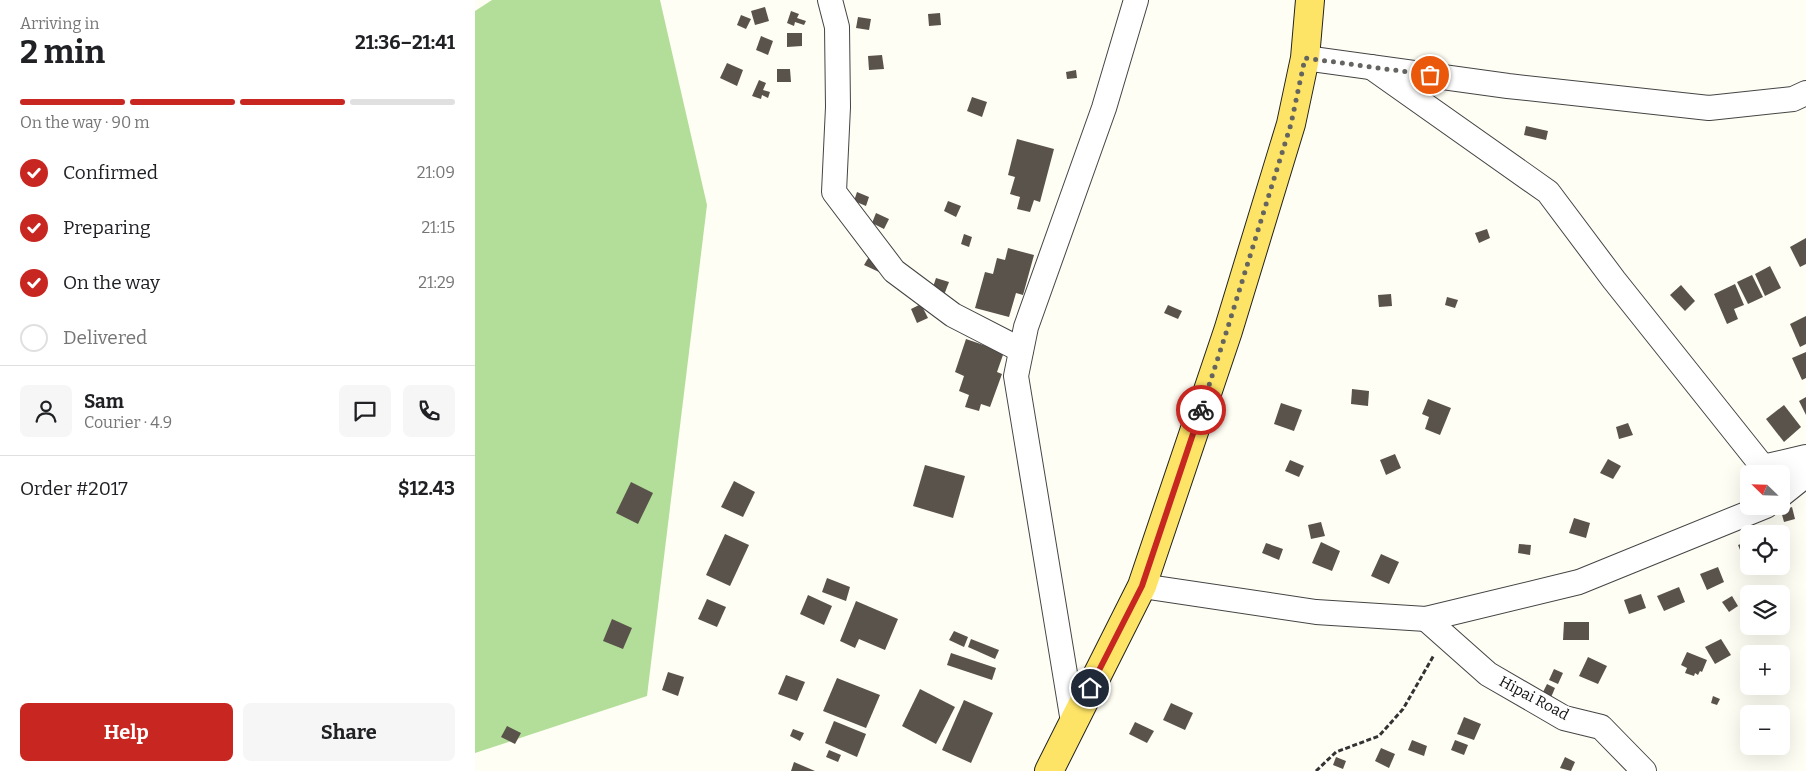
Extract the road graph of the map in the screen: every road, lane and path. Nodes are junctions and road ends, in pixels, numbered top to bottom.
1 (830, 0) edge
2 (1136, 0) edge
3 (1305, 4) edge
4 (1305, 58) junction
5 (1371, 67) junction
6 (1802, 97) edge
7 (1021, 350) junction
8 (1806, 457) edge
9 (1806, 475) edge
10 (1790, 488) edge
11 (1744, 515) edge
12 (1142, 586) junction
13 (1426, 619) junction
14 (1073, 722) junction
15 (1049, 771) edge
16 (1315, 771) edge
17 (1644, 771) edge

1 - 7 street
2 - 7 street
3 - 4 main road
4 - 5 street
4 - 12 main road
5 - 6 street
5 - 8 street
7 - 14 street
9 - 10 street
11 - 13 street
12 - 13 street
12 - 14 main road
13 - 16 path
13 - 17 street, Hipai Road
14 - 15 main road

